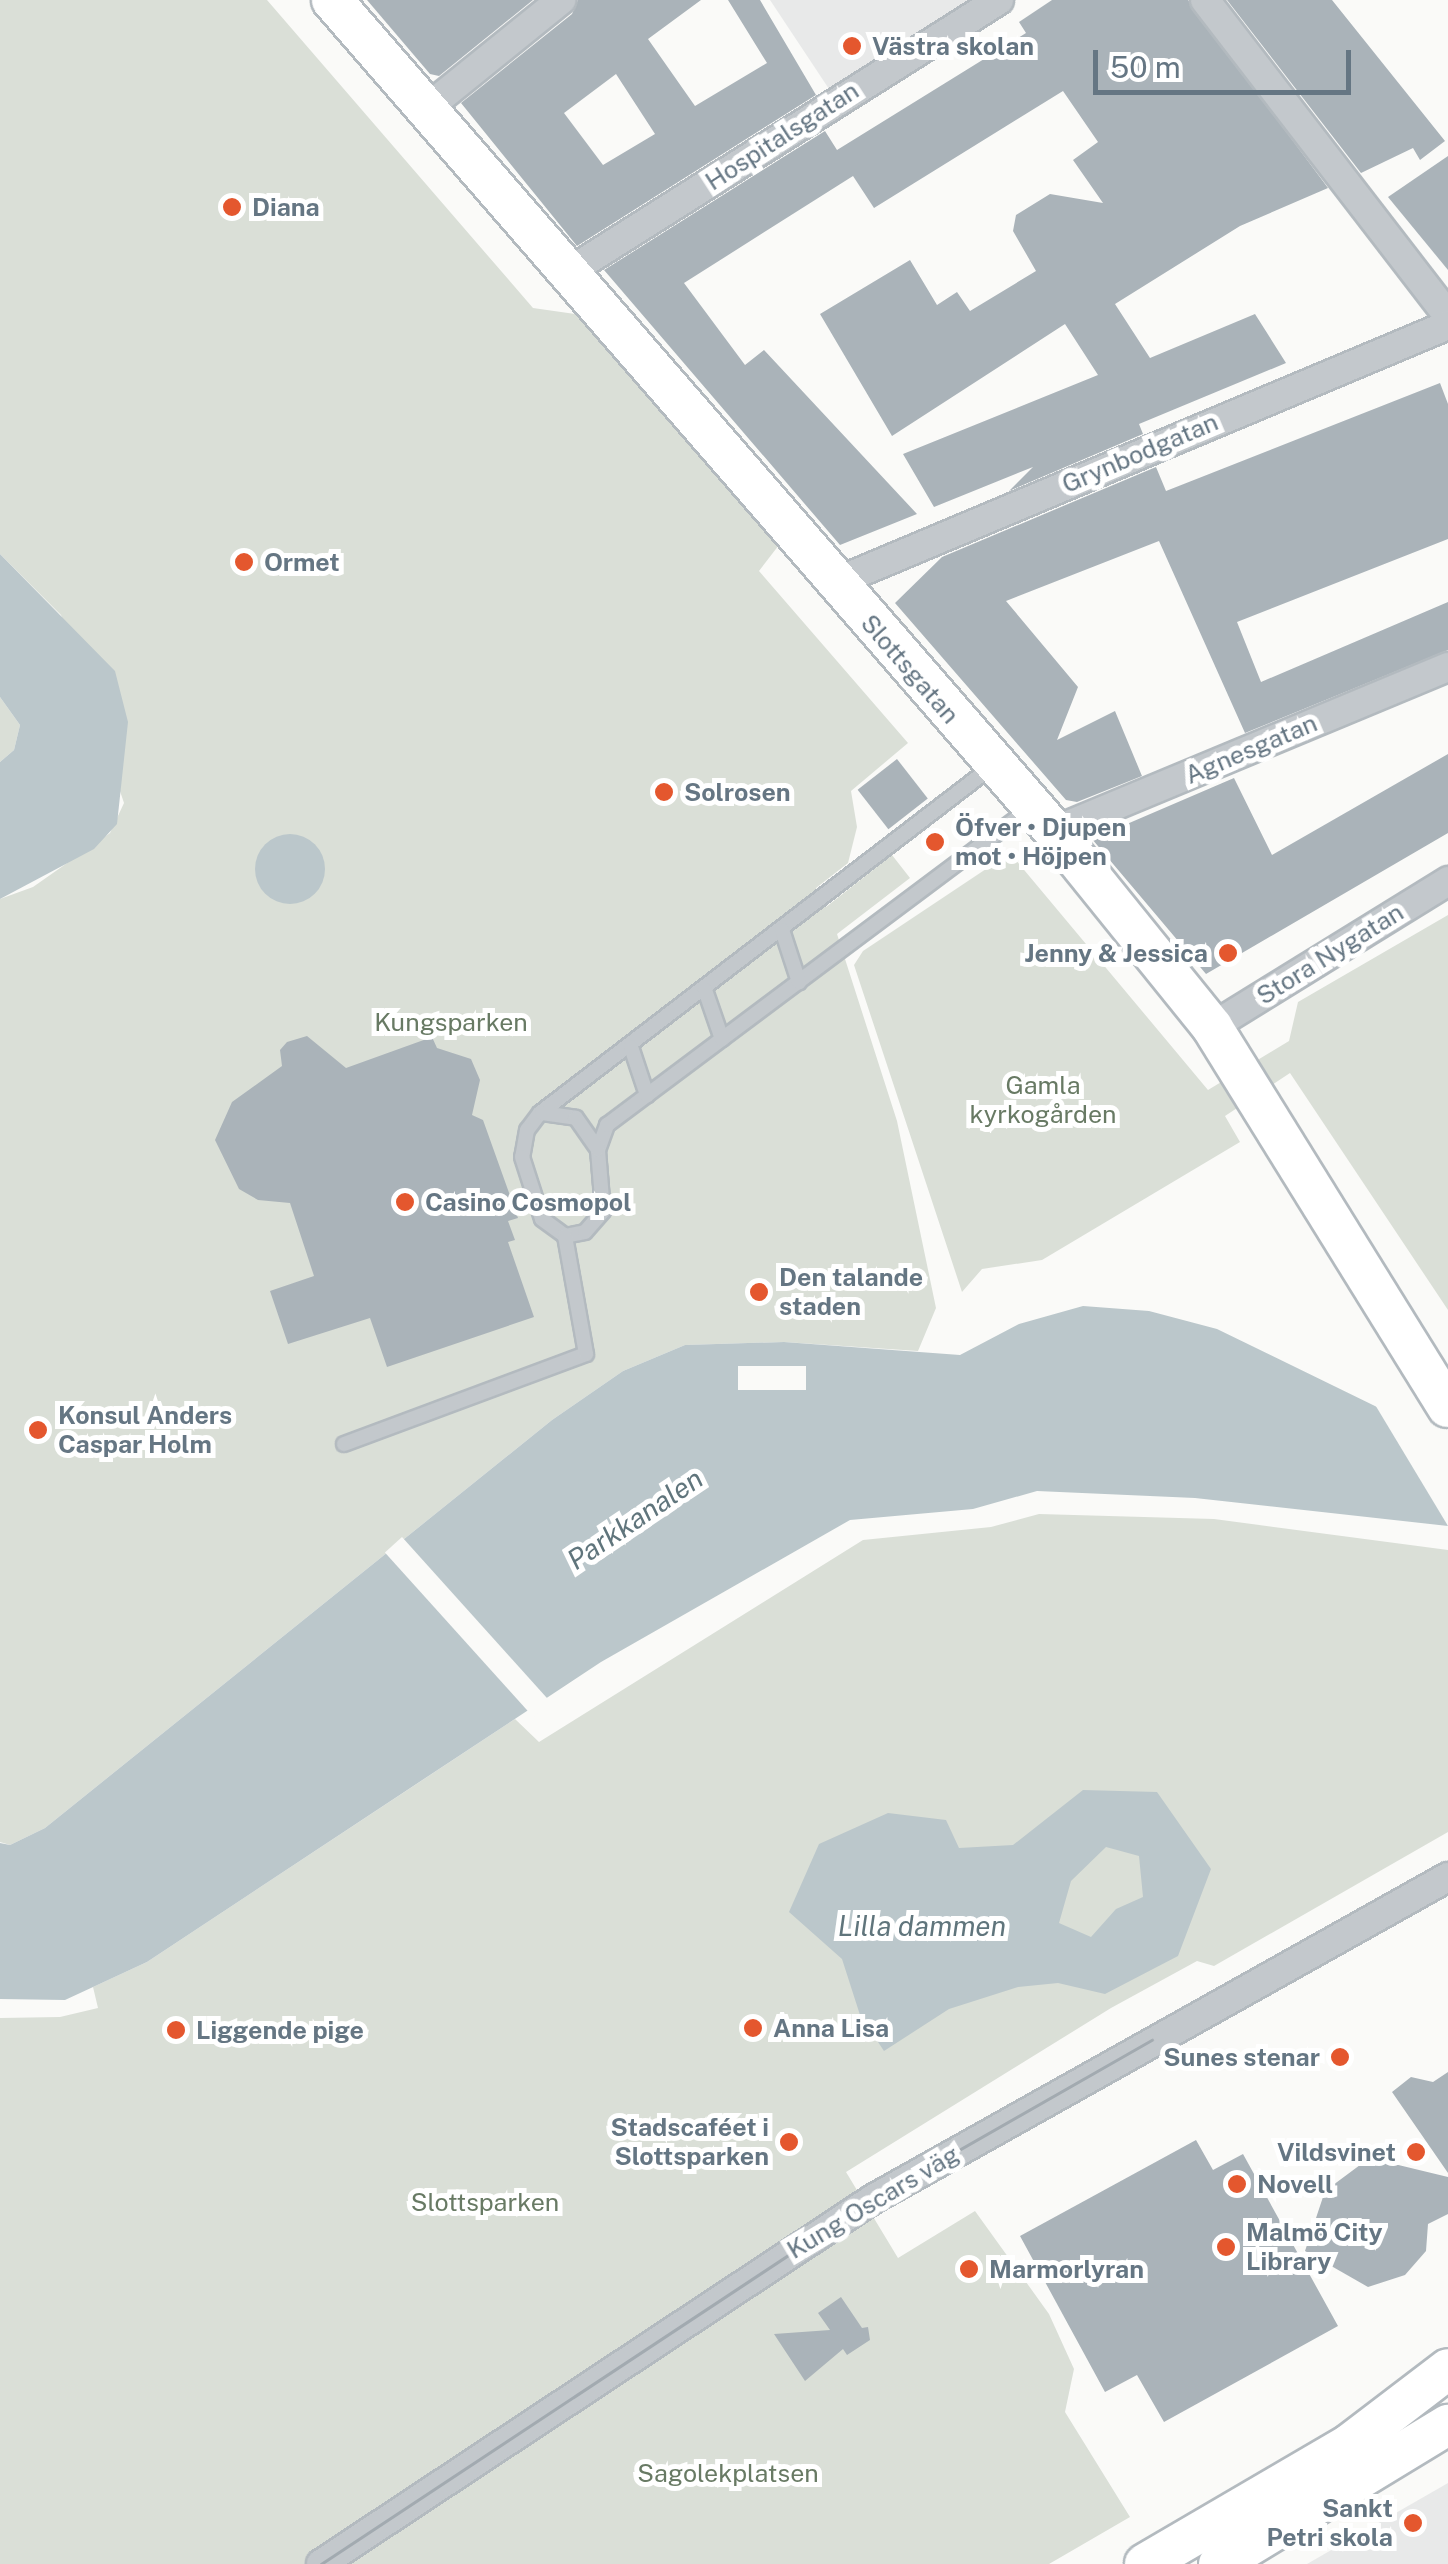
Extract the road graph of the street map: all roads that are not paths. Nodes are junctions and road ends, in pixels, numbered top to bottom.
1 (332, 0) edge
2 (561, 0) edge
3 (999, 0) edge
4 (1205, 0) edge
5 (426, 109) junction
6 (567, 273) junction
7 (1448, 315) edge
8 (1448, 325) edge
9 (834, 584) junction
10 (1448, 667) edge
11 (994, 765) junction
12 (1043, 819) junction
13 (1448, 881) edge
14 (782, 930) junction
15 (799, 982) junction
16 (705, 990) junction
17 (1212, 1027) junction
18 (722, 1039) junction
19 (630, 1046) junction
20 (647, 1095) junction
21 (540, 1114) junction
22 (598, 1150) junction
23 (566, 1236) junction
24 (1440, 1394) edge
25 (344, 1444) dead end
26 (1448, 1877) edge
27 (1448, 2368) edge
28 (1448, 2425) edge
29 (321, 2564) edge
30 (1146, 2564) edge
31 (1219, 2564) edge

1 - 5 main road, Slottsgatan
2 - 5 street
3 - 6 street, Hospitalsgatan
4 - 7 street
5 - 6 main road, Slottsgatan
6 - 9 main road, Slottsgatan
8 - 9 street, Grynbodgatan
9 - 11 main road, Slottsgatan
10 - 12 street, Agnesgatan
11 - 12 main road, Slottsgatan
11 - 14 lane
12 - 15 lane
12 - 17 main road, Slottsgatan
13 - 17 street, Stora Nygatan
14 - 15 lane
14 - 16 lane
15 - 18 lane
16 - 18 lane
16 - 19 lane
17 - 24 main road, Slottsgatan
18 - 20 lane
19 - 20 lane
19 - 21 lane
20 - 22 lane
21 - 22 lane
21 - 23 lane
22 - 23 lane
23 - 25 lane
26 - 29 street, Kung Oscars väg
27 - 30 main road
28 - 31 main road

